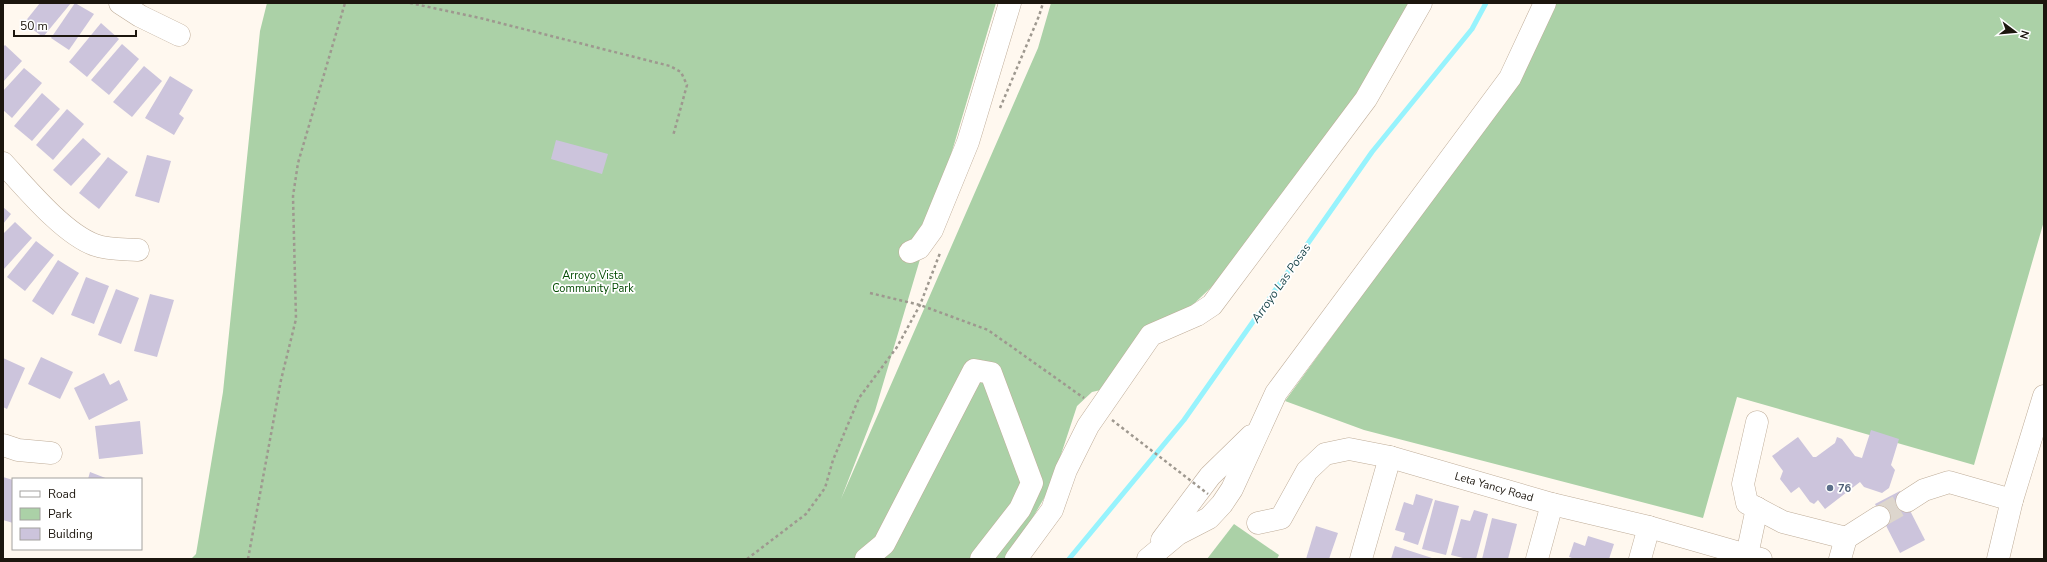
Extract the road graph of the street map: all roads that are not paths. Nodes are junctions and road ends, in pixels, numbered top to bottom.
1 (120, 3) edge
2 (1010, 3) edge
3 (1421, 3) edge
4 (1545, 3) edge
5 (179, 35) dead end
6 (3, 163) edge
7 (138, 250) dead end
8 (910, 252) dead end
9 (2044, 396) edge
10 (1757, 422) dead end
11 (3, 445) edge
12 (51, 453) dead end
13 (1390, 458) junction
14 (2012, 500) junction
15 (1907, 501) tunnel mouth
16 (1552, 504) junction
17 (1757, 508) junction
18 (1879, 517) tunnel mouth
19 (1258, 523) dead end
20 (1649, 527) junction
21 (1846, 538) junction
22 (1149, 557) edge
23 (1754, 557) edge
24 (866, 559) edge
25 (981, 559) edge
26 (1016, 559) edge
27 (1361, 559) edge
28 (1537, 559) edge
29 (1640, 559) edge
30 (1840, 559) edge
31 (1998, 559) edge

1 - 5 street
2 - 8 street
3 - 26 street
4 - 22 street
6 - 7 street
9 - 14 street
10 - 17 street
11 - 12 street
13 - 16 street, Leta Yancy Road
13 - 19 street, Leta Yancy Road
13 - 27 street
14 - 15 street
14 - 31 street
16 - 20 street, Leta Yancy Road
16 - 28 street
17 - 21 street
17 - 23 street
18 - 21 street
20 - 23 street, Leta Yancy Road
20 - 29 street
21 - 30 street
24 - 25 street

